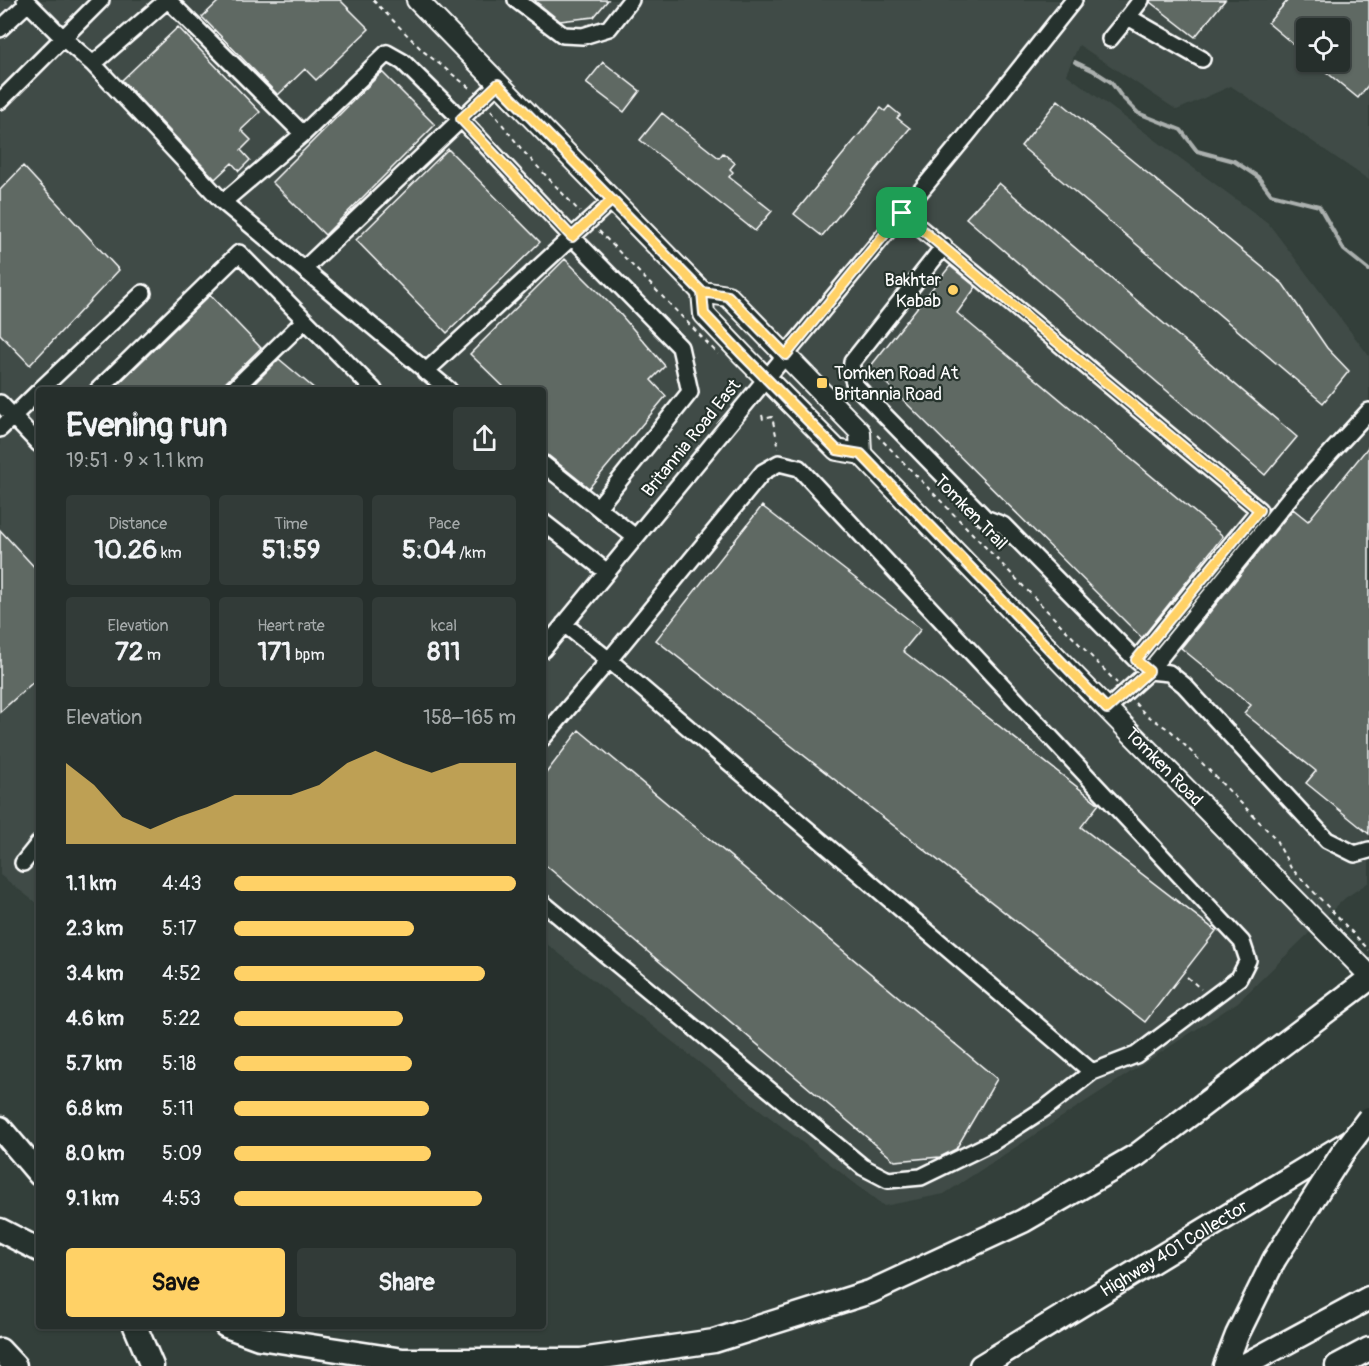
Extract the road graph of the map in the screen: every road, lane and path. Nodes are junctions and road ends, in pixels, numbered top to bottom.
1 (101, 0) edge
2 (167, 0) edge
3 (373, 0) edge
4 (417, 0) edge
5 (516, 0) edge
6 (631, 0) edge
7 (1074, 0) edge
8 (1141, 0) edge
9 (26, 2) edge
10 (1128, 17) junction
11 (0, 29) edge
12 (63, 38) junction
13 (1110, 39) dead end
14 (1202, 59) dead end
15 (93, 64) junction
16 (465, 83) dead end
17 (498, 84) junction
18 (0, 100) edge
19 (494, 113) dead end
20 (461, 119) junction
21 (303, 134) junction
22 (612, 200) junction
23 (223, 202) junction
24 (576, 208) dead end
25 (902, 213) junction
26 (600, 232) dead end
27 (572, 237) junction
28 (944, 246) junction
29 (304, 269) junction
30 (702, 292) junction
31 (143, 293) dead end
32 (305, 320) junction
33 (786, 355) junction
34 (725, 362) dead end
35 (425, 372) junction
36 (765, 378) junction
37 (44, 387) edge
38 (101, 387) edge
39 (236, 387) edge
40 (371, 387) edge
41 (444, 387) edge
42 (36, 395) edge
43 (0, 403) edge
44 (1369, 411) edge
45 (762, 415) dead end
46 (13, 416) junction
47 (0, 429) edge
48 (877, 435) dead end
49 (36, 441) edge
50 (861, 454) junction
51 (779, 463) junction
52 (546, 466) edge
53 (598, 507) junction
54 (546, 524) edge
55 (635, 537) junction
56 (607, 572) junction
57 (564, 624) junction
58 (546, 646) edge
59 (609, 660) junction
60 (1136, 660) junction
61 (1149, 671) junction
62 (1111, 677) dead end
63 (1107, 709) junction
64 (1145, 714) dead end
65 (546, 734) edge
66 (36, 847) edge
67 (1369, 850) edge
68 (23, 863) dead end
69 (546, 905) edge
70 (1369, 950) edge
71 (1187, 977) dead end
72 (1369, 977) edge
73 (1212, 998) junction
74 (1092, 1072) junction
75 (1369, 1118) edge
76 (0, 1128) edge
77 (1369, 1130) edge
78 (36, 1170) edge
79 (0, 1230) edge
80 (36, 1248) edge
81 (1369, 1298) edge
82 (136, 1329) edge
83 (234, 1329) edge
84 (1369, 1349) edge
85 (0, 1350) edge
86 (1369, 1356) edge
87 (15, 1366) edge
88 (152, 1366) edge
89 (981, 1366) edge
90 (1225, 1366) edge
91 (1243, 1366) edge
92 (1337, 1366) edge
93 (1363, 1366) edge

1 - 12 street
2 - 15 street
2 - 21 street
3 - 16 path
4 - 17 main road
5 - 6 street
7 - 25 street, Britannia Road East
8 - 10 street
9 - 11 street
9 - 12 street
10 - 13 street
10 - 14 street
12 - 15 street
12 - 18 street
15 - 23 street
17 - 20 street
17 - 22 main road
19 - 24 path
20 - 21 street
20 - 27 street
20 - 29 street
21 - 23 street
22 - 27 street
22 - 30 main road
23 - 29 street
25 - 28 street
25 - 33 street, Britannia Road East
26 - 34 path
27 - 35 street
27 - 53 street
28 - 60 street
28 - 60 street
29 - 35 street
30 - 33 main road
30 - 36 main road
31 - 37 street
32 - 38 street
32 - 39 street
32 - 40 street
33 - 36 street, Britannia Road East
33 - 50 main road
35 - 41 street
36 - 50 main road
36 - 55 street, Britannia Road East
42 - 46 street
43 - 46 street
44 - 61 street
45 - 51 path
46 - 47 street
46 - 49 street
48 - 62 path, Tomken Trail
50 - 63 main road, Tomken Road
51 - 59 street
51 - 73 street
52 - 53 street
53 - 55 street
54 - 56 street
55 - 56 street, Britannia Road East
56 - 57 street, Britannia Road East
57 - 58 street, Britannia Road East
57 - 59 street
59 - 65 street
59 - 74 street
60 - 61 street
61 - 63 street
61 - 67 street
63 - 72 main road, Tomken Road
64 - 70 path
66 - 68 street
69 - 74 street
71 - 73 path
72 - 83 highway
73 - 74 street
75 - 90 highway, bridge
76 - 78 highway
77 - 89 highway, Highway 401 Collector
79 - 80 highway
81 - 91 highway
82 - 88 highway
84 - 92 highway
85 - 87 highway
86 - 93 highway

